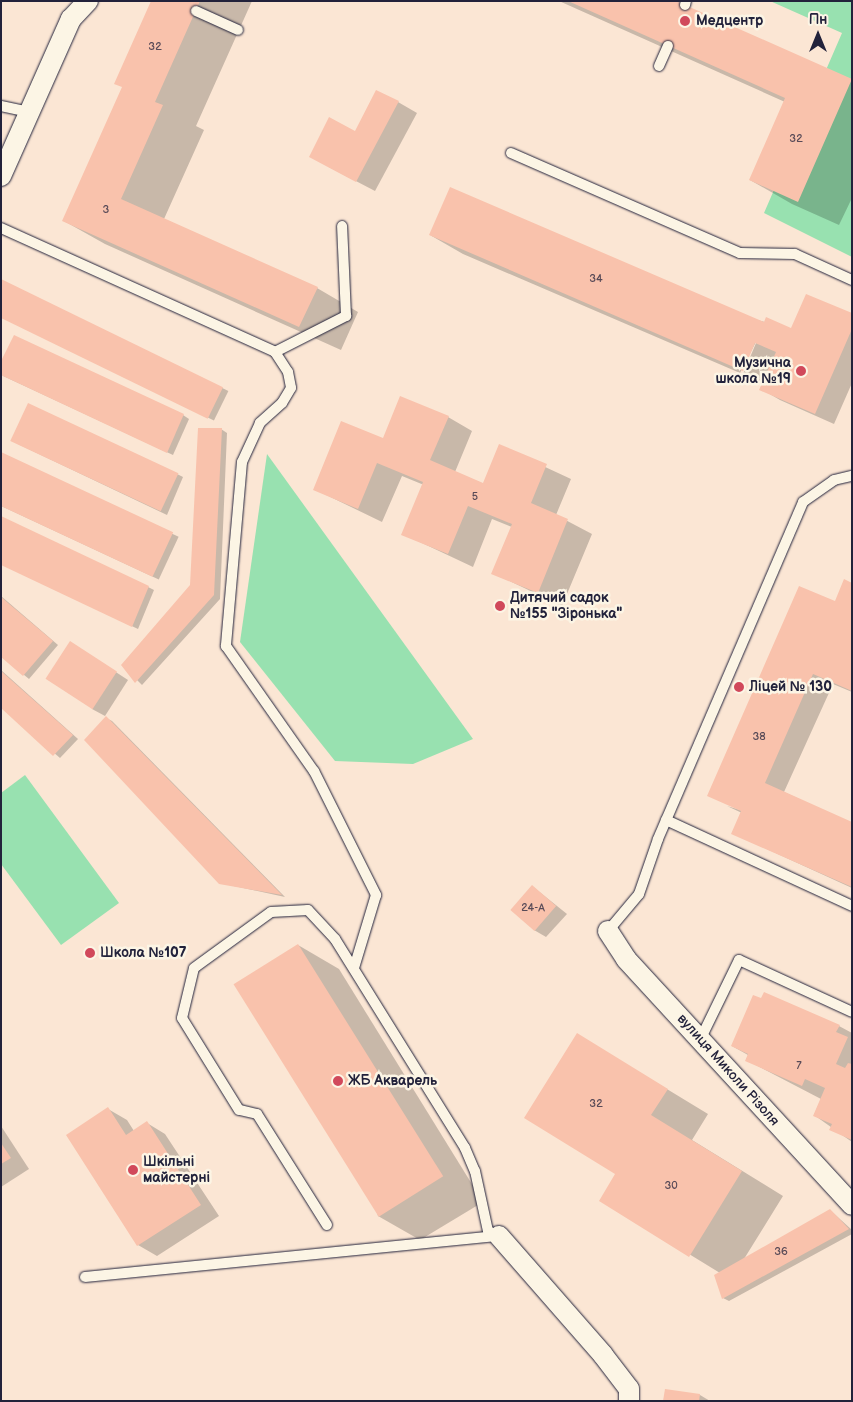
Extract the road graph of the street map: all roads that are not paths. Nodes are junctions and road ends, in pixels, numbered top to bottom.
1 (88, 1) edge
2 (196, 11) dead end
3 (238, 30) dead end
4 (668, 46) dead end
5 (659, 66) dead end
6 (1, 106) edge
7 (30, 112) junction
8 (511, 153) dead end
9 (1, 176) edge
10 (342, 226) dead end
11 (1, 228) edge
12 (852, 280) edge
13 (275, 352) junction
14 (852, 476) edge
15 (666, 820) junction
16 (852, 906) edge
17 (608, 932) joint
18 (354, 968) junction
19 (852, 1012) edge
20 (700, 1040) junction
21 (852, 1205) edge
22 (327, 1225) dead end
23 (498, 1236) junction
24 (85, 1277) dead end
25 (629, 1401) edge

1 - 7 street
2 - 3 lane
4 - 5 lane
6 - 7 lane
7 - 9 street
8 - 12 lane
10 - 13 lane
11 - 13 lane
13 - 18 lane
14 - 15 lane
15 - 16 lane
15 - 17 lane
17 - 20 street, вулиця Миколи Різоля
18 - 22 lane
18 - 23 lane
19 - 20 lane
20 - 21 street, вулиця Миколи Різоля
23 - 24 lane
23 - 25 street

